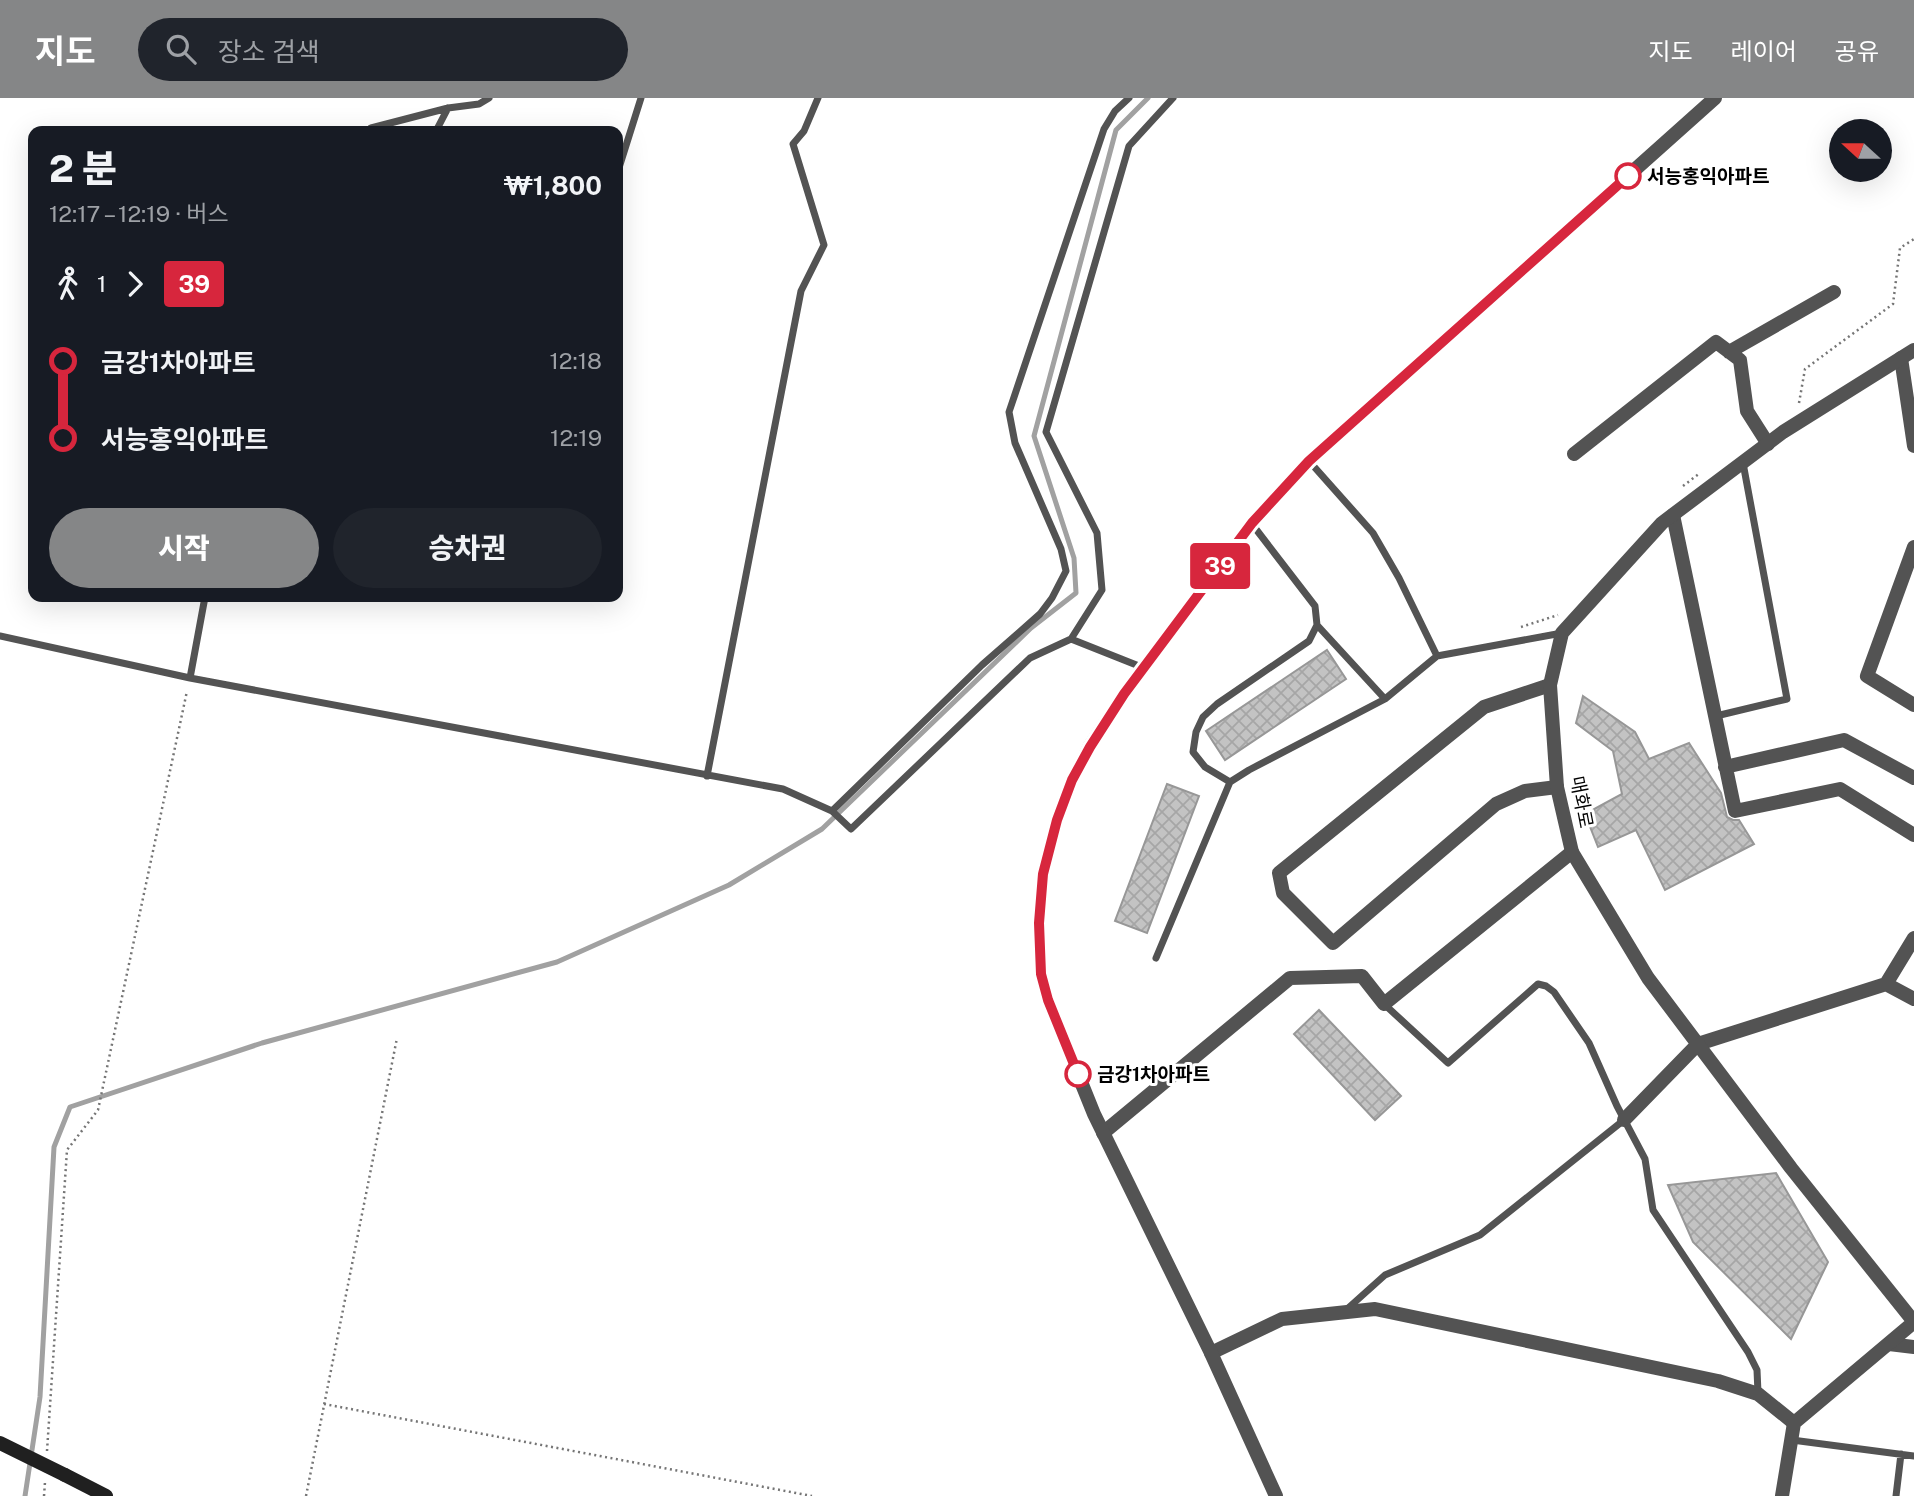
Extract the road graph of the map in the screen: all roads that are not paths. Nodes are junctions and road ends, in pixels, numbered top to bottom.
1 (489, 98) edge
2 (641, 98) edge
3 (818, 98) edge
4 (1129, 98) edge
5 (1173, 98) edge
6 (1715, 98) edge
7 (448, 108) junction
8 (379, 126) edge
9 (439, 126) edge
10 (623, 155) edge
11 (1834, 292) dead end
12 (1914, 350) edge
13 (1729, 352) junction
14 (1901, 358) junction
15 (1769, 444) junction
16 (1914, 446) edge
17 (1574, 454) dead end
18 (1309, 461) junction
19 (1743, 463) junction
20 (1673, 515) junction
21 (1252, 523) junction
22 (1914, 547) edge
23 (204, 602) edge
24 (1317, 625) junction
25 (1562, 632) junction
26 (0, 636) edge
27 (1071, 639) junction
28 (1437, 656) junction
29 (1144, 668) junction
30 (190, 678) junction
31 (1549, 685) junction
32 (1385, 699) junction
33 (1914, 705) edge
34 (1715, 716) junction
35 (1726, 767) junction
36 (707, 776) junction
37 (1914, 778) edge
38 (1230, 782) junction
39 (1557, 787) junction
40 (832, 811) junction
41 (1914, 835) edge
42 (1572, 852) junction
43 (1914, 939) edge
44 (1156, 958) dead end
45 (1886, 984) junction
46 (1914, 999) edge
47 (1384, 1004) junction
48 (1698, 1044) junction
49 (1624, 1120) junction
50 (1103, 1133) junction
51 (1343, 1313) junction
52 (1914, 1322) edge
53 (1889, 1343) junction
54 (1914, 1347) edge
55 (1211, 1353) junction
56 (1758, 1394) junction
57 (1794, 1423) junction
58 (1791, 1440) junction
59 (0, 1443) edge
60 (1901, 1454) junction
61 (1914, 1455) edge
62 (106, 1496) edge
63 (1276, 1496) edge
64 (1782, 1496) edge
65 (1896, 1496) edge

1 - 7 lane
2 - 10 lane
3 - 36 lane
4 - 40 lane
5 - 27 lane
6 - 18 street
7 - 8 lane
7 - 9 lane
11 - 13 street
12 - 14 street, 매화로
13 - 15 street
13 - 17 street
14 - 15 street, 매화로
14 - 16 street
15 - 19 street, 매화로
18 - 21 street
18 - 28 lane
19 - 20 street, 매화로
19 - 34 lane
20 - 25 street, 매화로
20 - 34 street
21 - 24 lane
21 - 29 street
22 - 33 street
23 - 30 lane
24 - 32 lane
24 - 38 lane
25 - 28 lane
25 - 31 street, 매화로
26 - 30 lane
27 - 29 lane
27 - 40 lane
28 - 32 lane
29 - 50 street
30 - 36 lane
31 - 39 street, 매화로
31 - 39 street
32 - 38 lane
34 - 35 street
35 - 37 street
35 - 41 street
36 - 40 lane
38 - 44 lane
39 - 42 street, 매화로
42 - 47 street
42 - 48 street, 매화로
43 - 45 street
45 - 46 street
45 - 48 street
47 - 49 lane
47 - 50 street
48 - 49 street
48 - 52 street, 매화로
49 - 51 lane
49 - 56 lane
50 - 55 street
51 - 55 street
51 - 56 street
52 - 53 street
53 - 54 street
53 - 57 street
55 - 63 street
56 - 57 street
57 - 58 street
58 - 60 lane
58 - 64 street
59 - 62 main road, bridge
60 - 61 lane
60 - 65 lane

